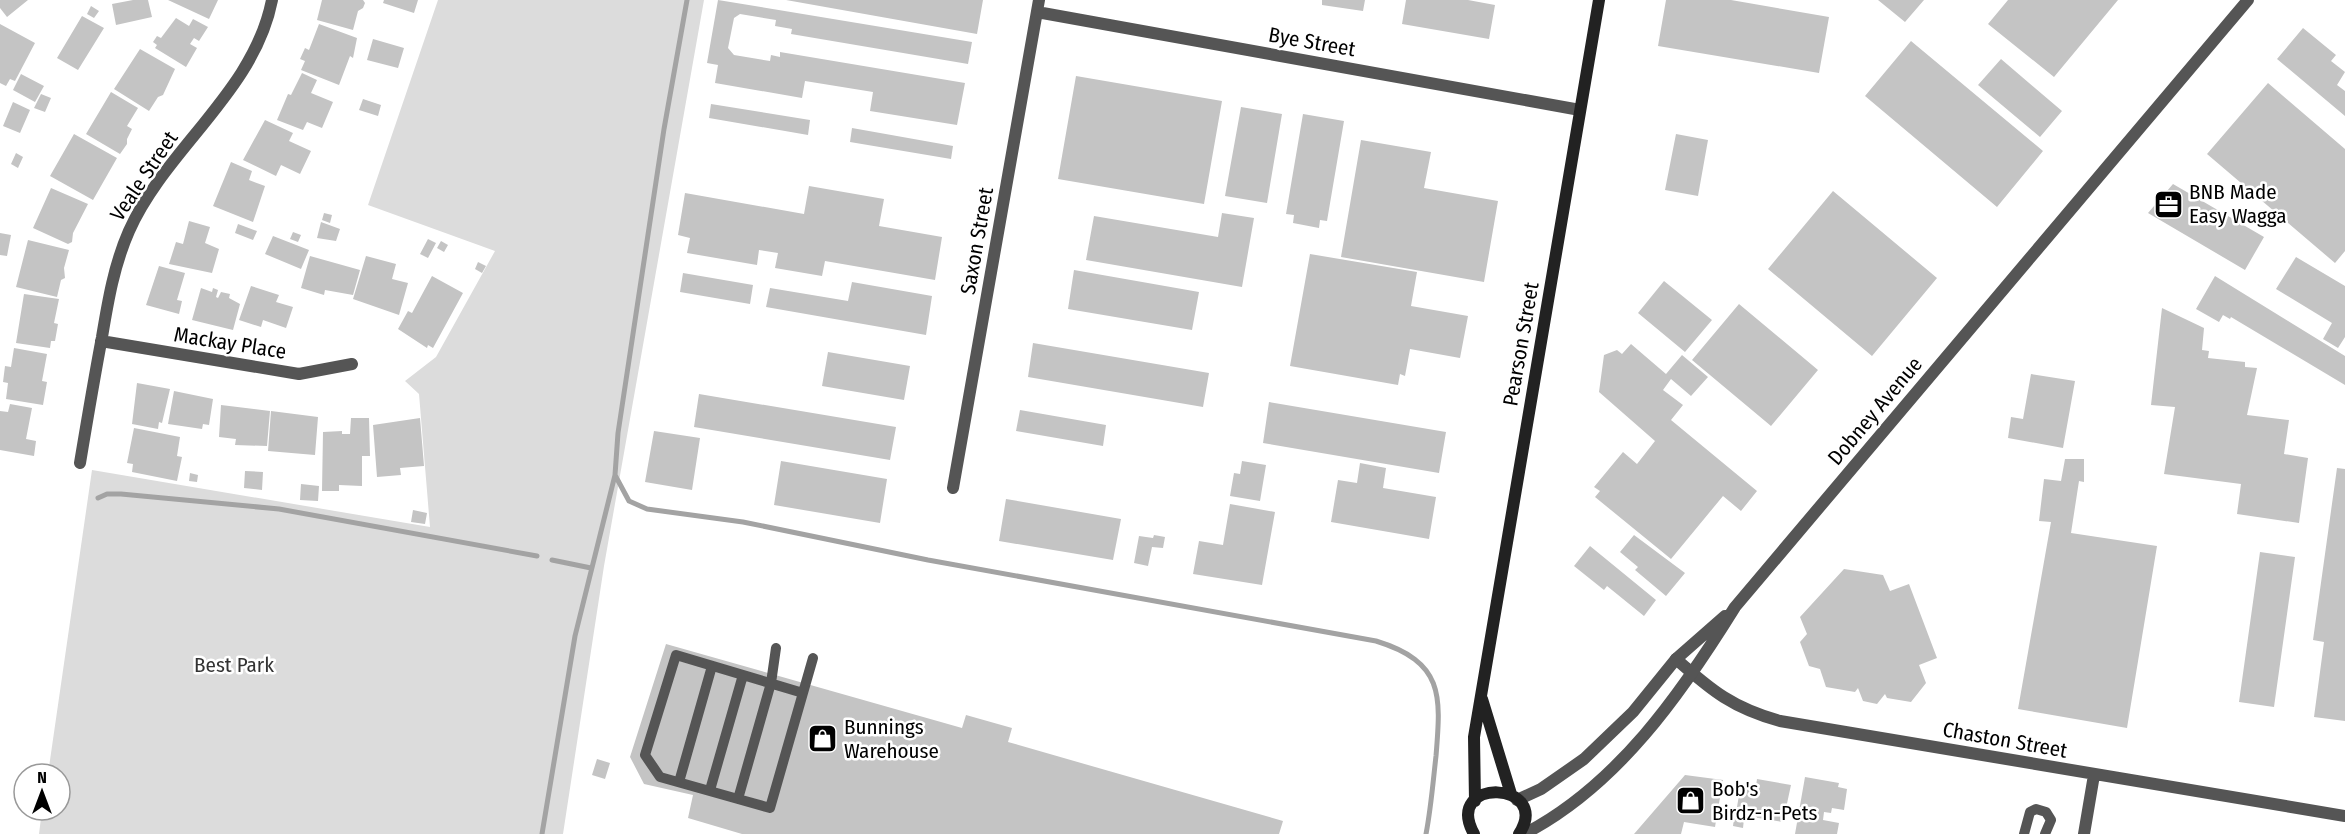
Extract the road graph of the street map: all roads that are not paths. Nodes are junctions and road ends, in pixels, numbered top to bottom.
1 (272, 0) edge
2 (1599, 0) edge
3 (2248, 0) edge
4 (1038, 6) edge
5 (1581, 110) junction
6 (101, 342) junction
7 (352, 364) dead end
8 (80, 463) dead end
9 (953, 488) dead end
10 (1735, 607) junction
11 (776, 648) dead end
12 (813, 658) dead end
13 (1677, 659) junction
14 (712, 666) junction
15 (1694, 674) junction
16 (743, 675) junction
17 (771, 683) junction
18 (803, 693) junction
19 (1481, 695) junction
20 (2094, 774) junction
21 (679, 782) junction
22 (710, 790) junction
23 (1514, 797) junction
24 (738, 799) junction
25 (1475, 801) junction
26 (2345, 816) edge
27 (1474, 834) edge
28 (1519, 834) edge
29 (1524, 834) edge
30 (2024, 834) edge
31 (2045, 834) edge
32 (2084, 834) edge

1 - 6 street, Veale Street
2 - 5 main road, Pearson Street
3 - 10 street, Dobney Avenue
4 - 5 street, Bye Street
4 - 9 street, Saxon Street
5 - 19 main road, Pearson Street
6 - 7 street, Mackay Place
6 - 8 street, Veale Street
10 - 13 street
10 - 15 street, Dobney Avenue
11 - 17 lane
12 - 18 lane
13 - 15 street, Chaston Street
13 - 23 street
14 - 16 lane
14 - 21 lane
14 - 21 lane
15 - 20 street, Chaston Street
15 - 29 street, Dobney Avenue
16 - 17 lane
16 - 22 lane
17 - 18 lane
17 - 24 lane
18 - 24 lane
19 - 23 main road, Pearson Street
19 - 25 main road, Pearson Street
20 - 26 street, Chaston Street
20 - 32 street
21 - 22 lane
22 - 24 lane
23 - 25 main road
23 - 28 main road, Pearson Street
25 - 27 main road, Pearson Street
30 - 31 lane

